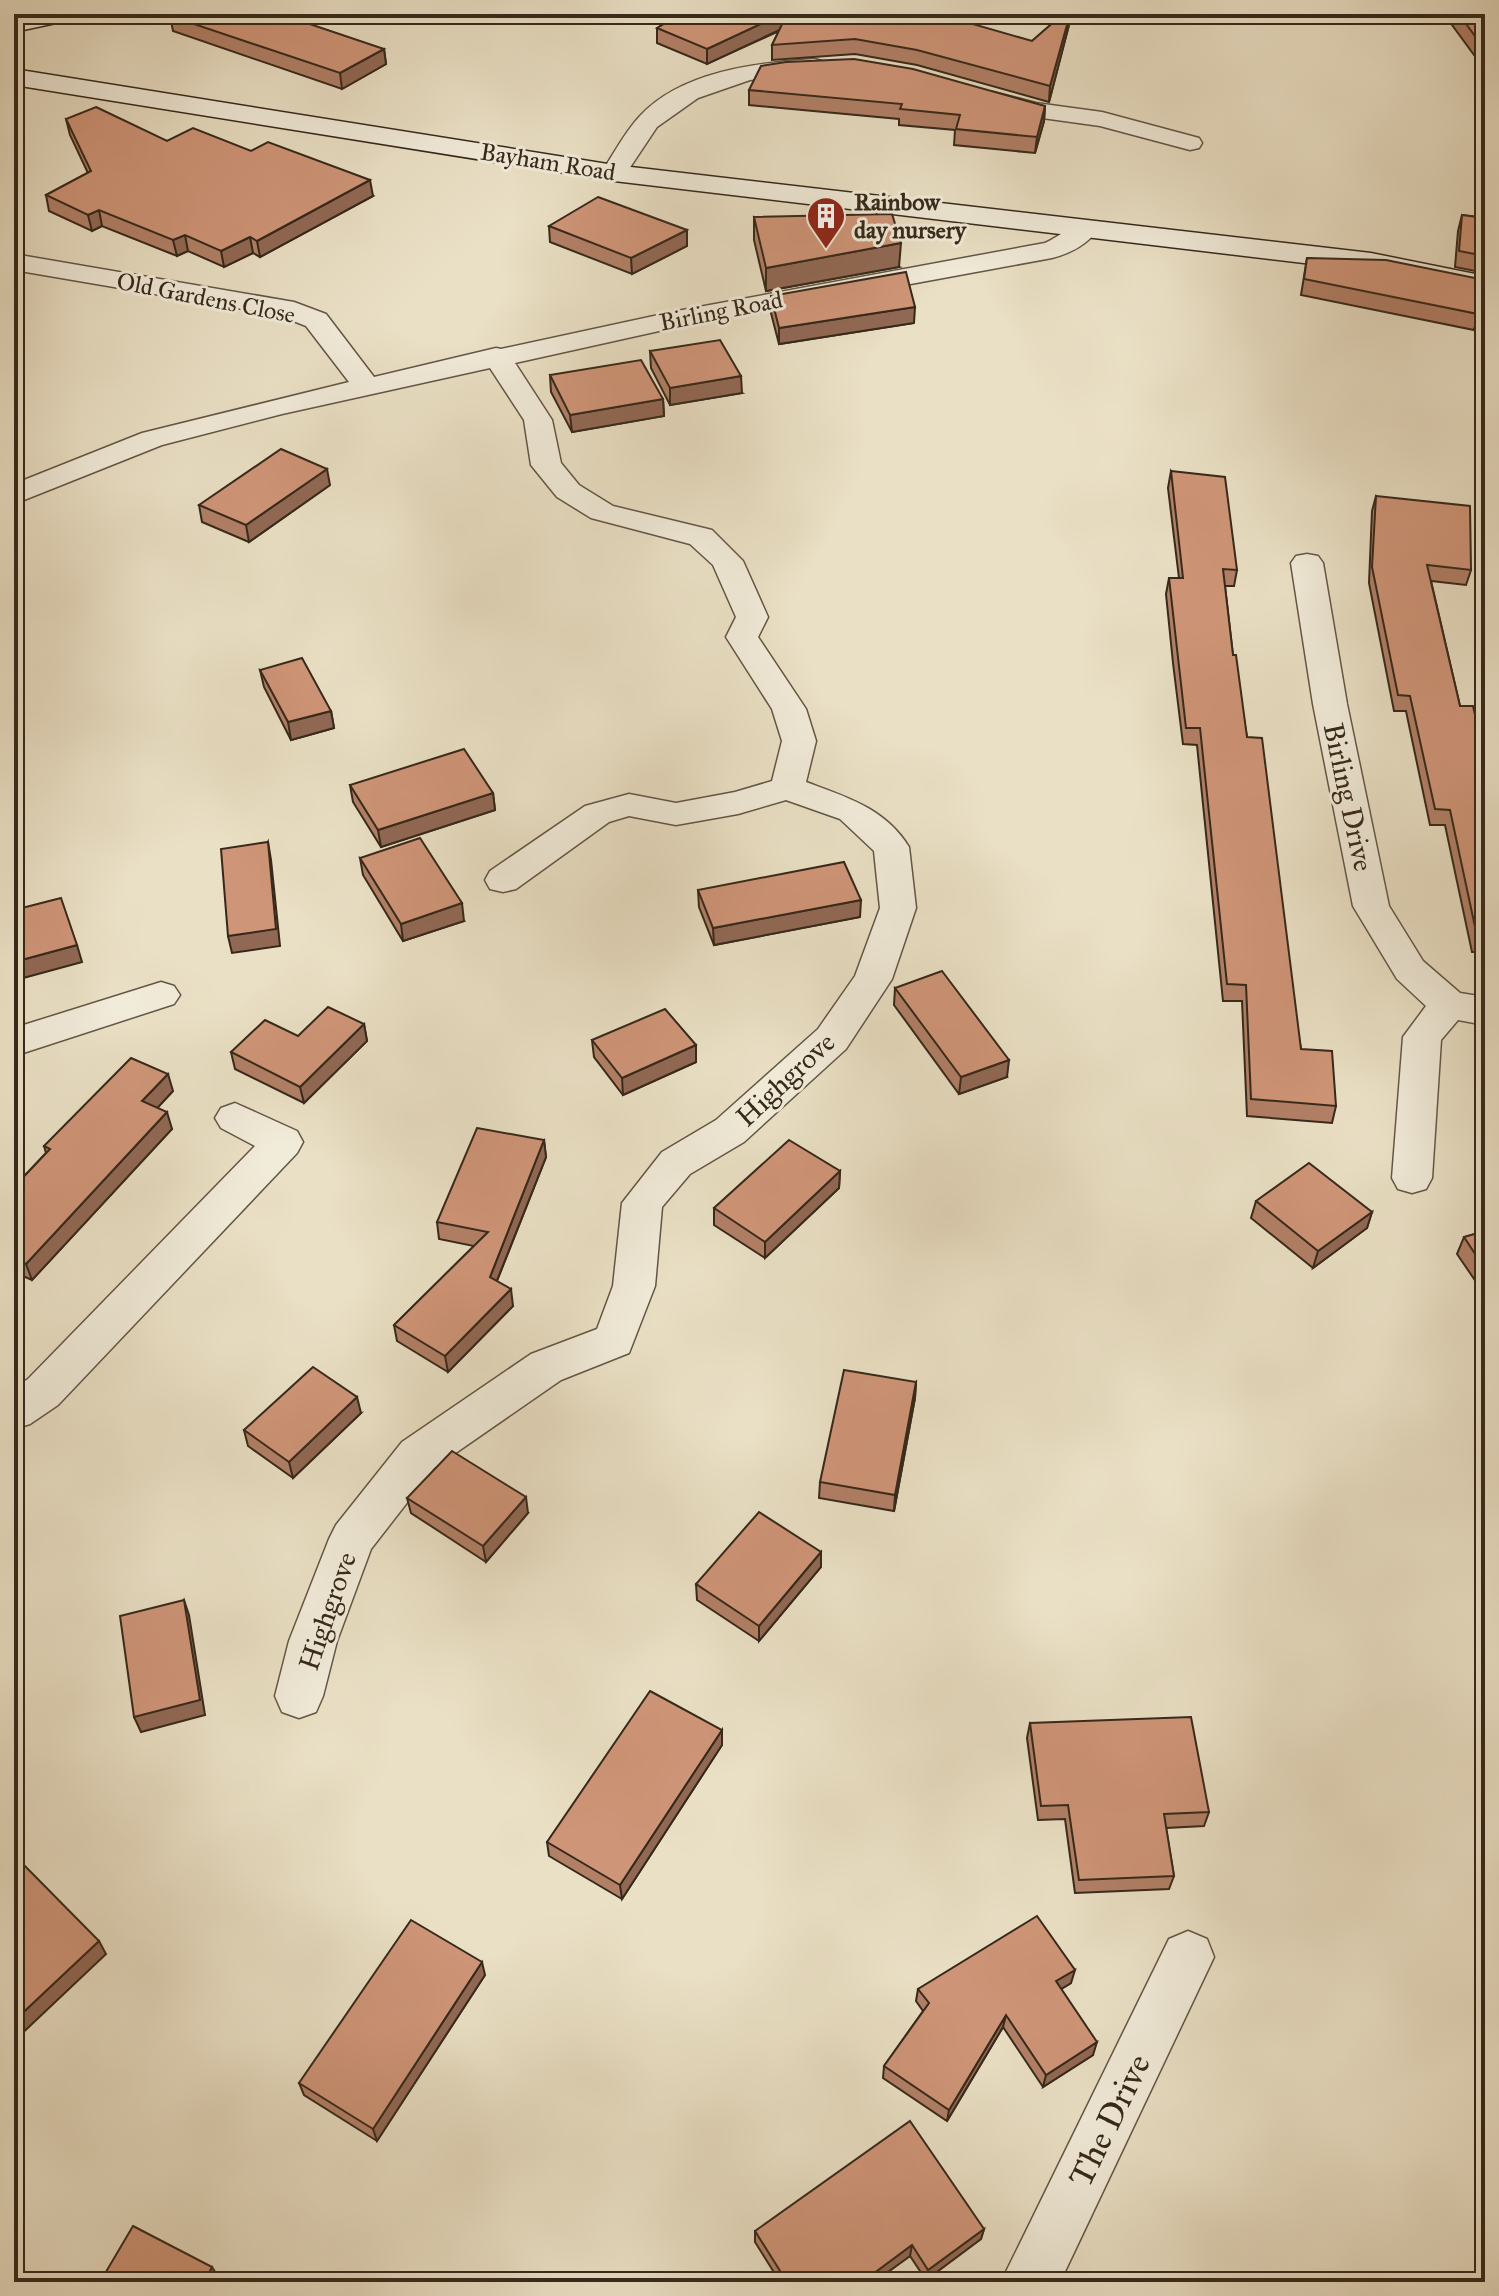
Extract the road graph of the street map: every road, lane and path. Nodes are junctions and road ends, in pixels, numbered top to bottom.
1 (66, 14) edge
2 (14, 24) edge
3 (840, 65) edge
4 (14, 77) edge
5 (968, 93) edge
6 (1190, 143) dead end
7 (614, 173) junction
8 (1085, 229) junction
9 (14, 262) edge
10 (1485, 285) edge
11 (496, 356) junction
12 (367, 386) junction
13 (14, 495) edge
14 (1307, 563) dead end
15 (787, 788) junction
16 (503, 880) dead end
17 (161, 995) dead end
18 (1467, 1008) edge
19 (14, 1042) edge
20 (235, 1118) dead end
21 (1412, 1178) dead end
22 (14, 1411) edge
23 (299, 1696) dead end
24 (1188, 1957) dead end
25 (1030, 2282) edge

1 - 2 main road
3 - 7 street
4 - 7 main road, Bayham Road
5 - 6 street
7 - 8 main road, Bayham Road
8 - 10 main road
8 - 11 street, Birling Road
9 - 12 street, Old Gardens Close
11 - 12 street, Birling Road
11 - 15 street
12 - 13 street, Birling Road
14 - 18 street, Birling Drive
15 - 16 street
15 - 23 street, Highgrove
17 - 19 street
18 - 21 street, Birling Drive
20 - 22 street
24 - 25 street, The Drive

